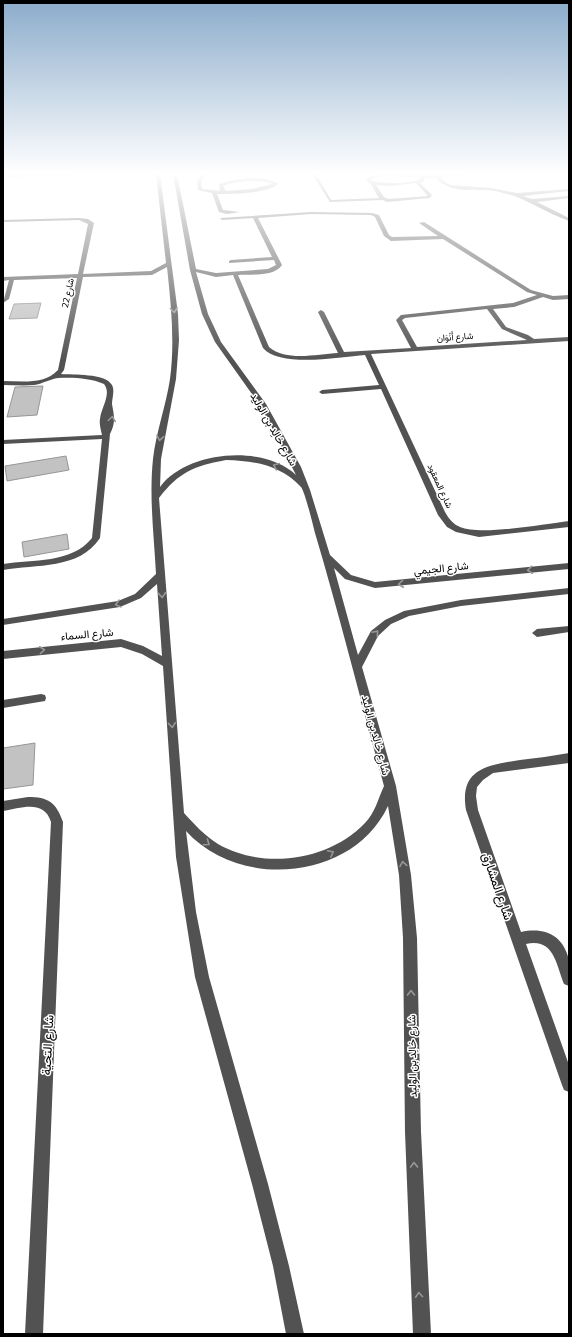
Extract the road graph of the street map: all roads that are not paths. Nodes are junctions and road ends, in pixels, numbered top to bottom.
1 (88, 236) edge
2 (165, 236) edge
3 (187, 236) edge
4 (265, 236) edge
5 (388, 236) edge
6 (444, 237) joint
7 (276, 258) junction
8 (231, 262) dead end
9 (169, 264) junction
10 (193, 270) junction
11 (152, 273) junction
12 (235, 274) junction
13 (216, 275) junction
14 (81, 277) junction
15 (166, 278) junction
16 (3, 279) edge
17 (12, 279) junction
18 (196, 285) junction
19 (541, 296) junction
20 (569, 297) edge
21 (3, 301) edge
22 (488, 307) junction
23 (321, 312) dead end
24 (569, 339) edge
25 (532, 341) junction
26 (415, 349) junction
27 (367, 352) junction
28 (342, 354) junction
29 (55, 376) junction
30 (3, 383) edge
31 (383, 387) junction
32 (322, 392) dead end
33 (106, 435) junction
34 (3, 442) edge
35 (306, 490) junction
36 (155, 499) junction
37 (569, 524) edge
38 (326, 555) junction
39 (3, 566) edge
40 (569, 566) edge
41 (161, 575) junction
42 (569, 591) edge
43 (3, 622) edge
44 (569, 629) edge
45 (537, 633) dead end
46 (3, 655) edge
47 (168, 665) junction
48 (357, 667) junction
49 (41, 698) dead end
50 (3, 704) edge
51 (569, 758) edge
52 (390, 786) junction
53 (3, 806) edge
54 (180, 816) junction
55 (517, 939) junction
56 (569, 979) edge
57 (569, 1085) edge
58 (34, 1334) edge
59 (295, 1334) edge
60 (422, 1334) edge

1 - 14 street, شارع 22
2 - 9 street
3 - 10 street, شارع خالِد بن الوليد
4 - 7 street
5 - 6 street
6 - 19 street
7 - 8 street
7 - 12 street
9 - 11 street
9 - 15 street
10 - 13 street
10 - 18 street, شارع خالِد بن الوليد
11 - 14 street
11 - 15 street
12 - 13 street
12 - 28 street, شارع أَنْوَان
13 - 18 street
14 - 17 street
14 - 29 street, شارع 22
15 -> 36 street
16 - 17 street
17 - 21 street
18 - 35 street, شارع خالِد بن الوليد
19 - 20 street
19 - 22 street
22 - 25 street
22 - 26 street
23 - 28 street
24 - 25 street, شارع أَنْوَان
25 - 26 street, شارع أَنْوَان
26 - 27 street, شارع أَنْوَان
27 - 28 street, شارع أَنْوَان
27 - 31 street, شارع المعقود
29 - 30 street
29 - 33 street
31 - 32 street
31 - 37 street, شارع المعقود
33 - 34 street
33 - 39 street
35 -> 36 street
35 - 38 street, شارع خالِد بن الوليد
36 - 41 street
40 -> 38 street, شارع الجيمي
38 - 48 street, شارع خالِد بن الوليد
41 -> 43 street, شارع السماء
41 -> 47 street
48 -> 42 street
44 - 45 street
46 -> 47 street, شارع السماء
47 -> 54 street
48 - 52 street, شارع خالِد بن الوليد
49 - 50 street
51 - 55 street, شارع المشارق
54 -> 52 street
60 -> 52 street, شارع خالِد بن الوليد
53 - 58 street, شارع التحية
54 - 59 street
55 - 56 street
55 - 57 street, شارع المشارق

